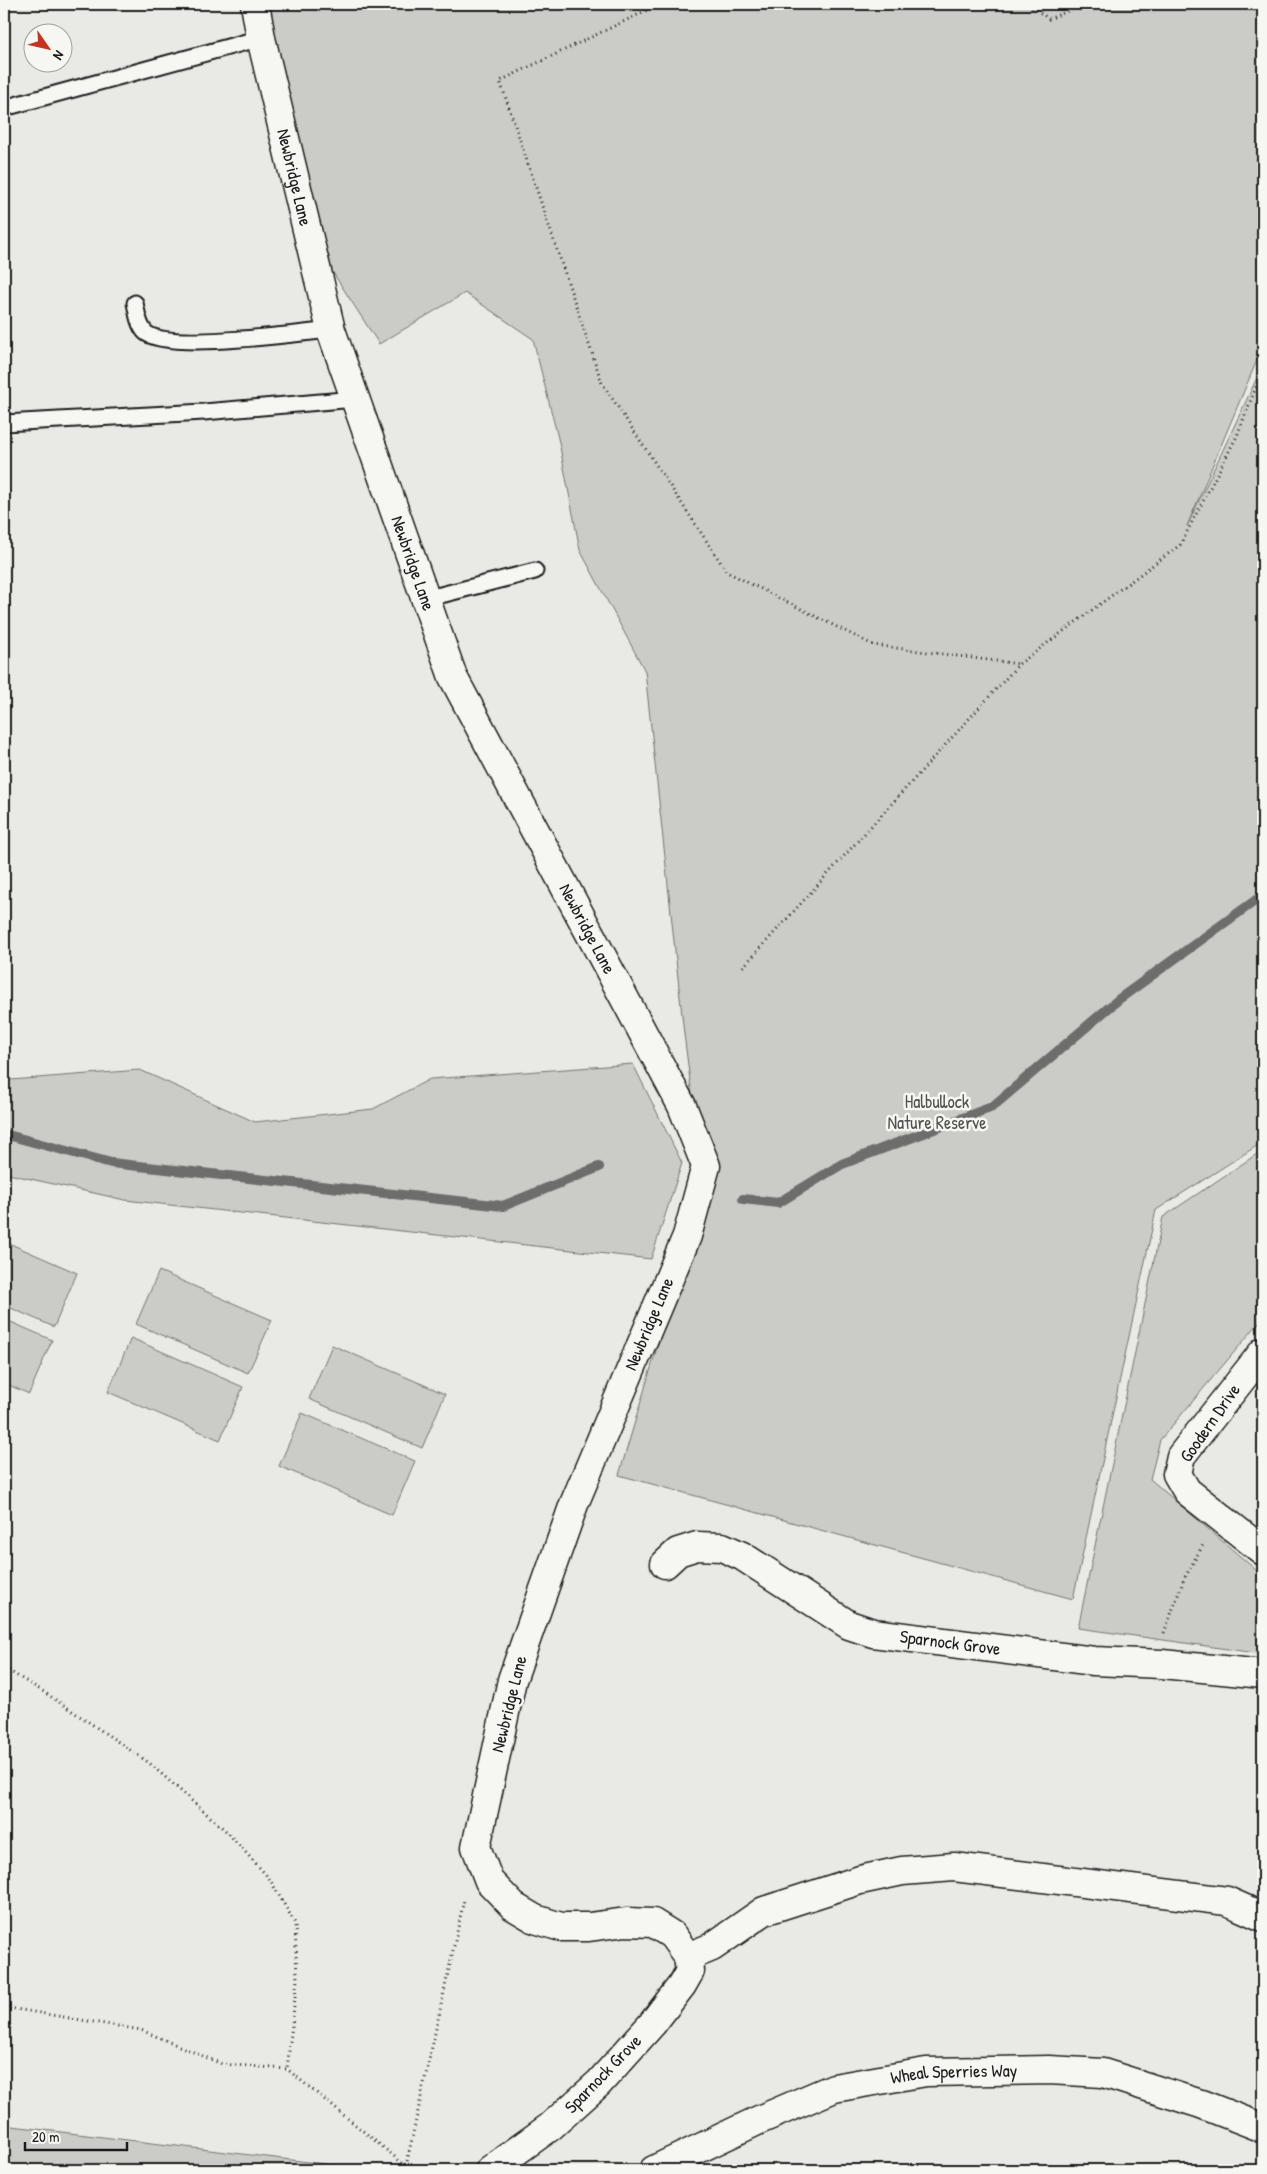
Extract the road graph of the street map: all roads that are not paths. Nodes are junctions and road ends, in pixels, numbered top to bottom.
1 (255, 4) edge
2 (261, 38) junction
3 (4, 108) edge
4 (136, 303) dead end
5 (332, 330) junction
6 (355, 399) junction
7 (4, 423) edge
8 (535, 571) dead end
9 (426, 599) junction
10 (1263, 1352) edge
11 (1263, 1552) edge
12 (665, 1564) dead end
13 (1263, 1674) edge
14 (1263, 1917) edge
15 (688, 1957) junction
16 (1263, 2128) edge
17 (502, 2167) edge
18 (654, 2170) edge

1 - 2 street, Newbridge Lane
2 - 3 lane
2 - 5 street, Newbridge Lane
4 - 5 lane
5 - 6 street, Newbridge Lane
6 - 7 lane
6 - 9 street, Newbridge Lane
8 - 9 lane
9 - 15 street, Newbridge Lane
10 - 11 street, Goodern Drive
12 - 13 street, Sparnock Grove
14 - 15 street
15 - 17 street, Sparnock Grove
16 - 18 street, Wheal Sperries Way

